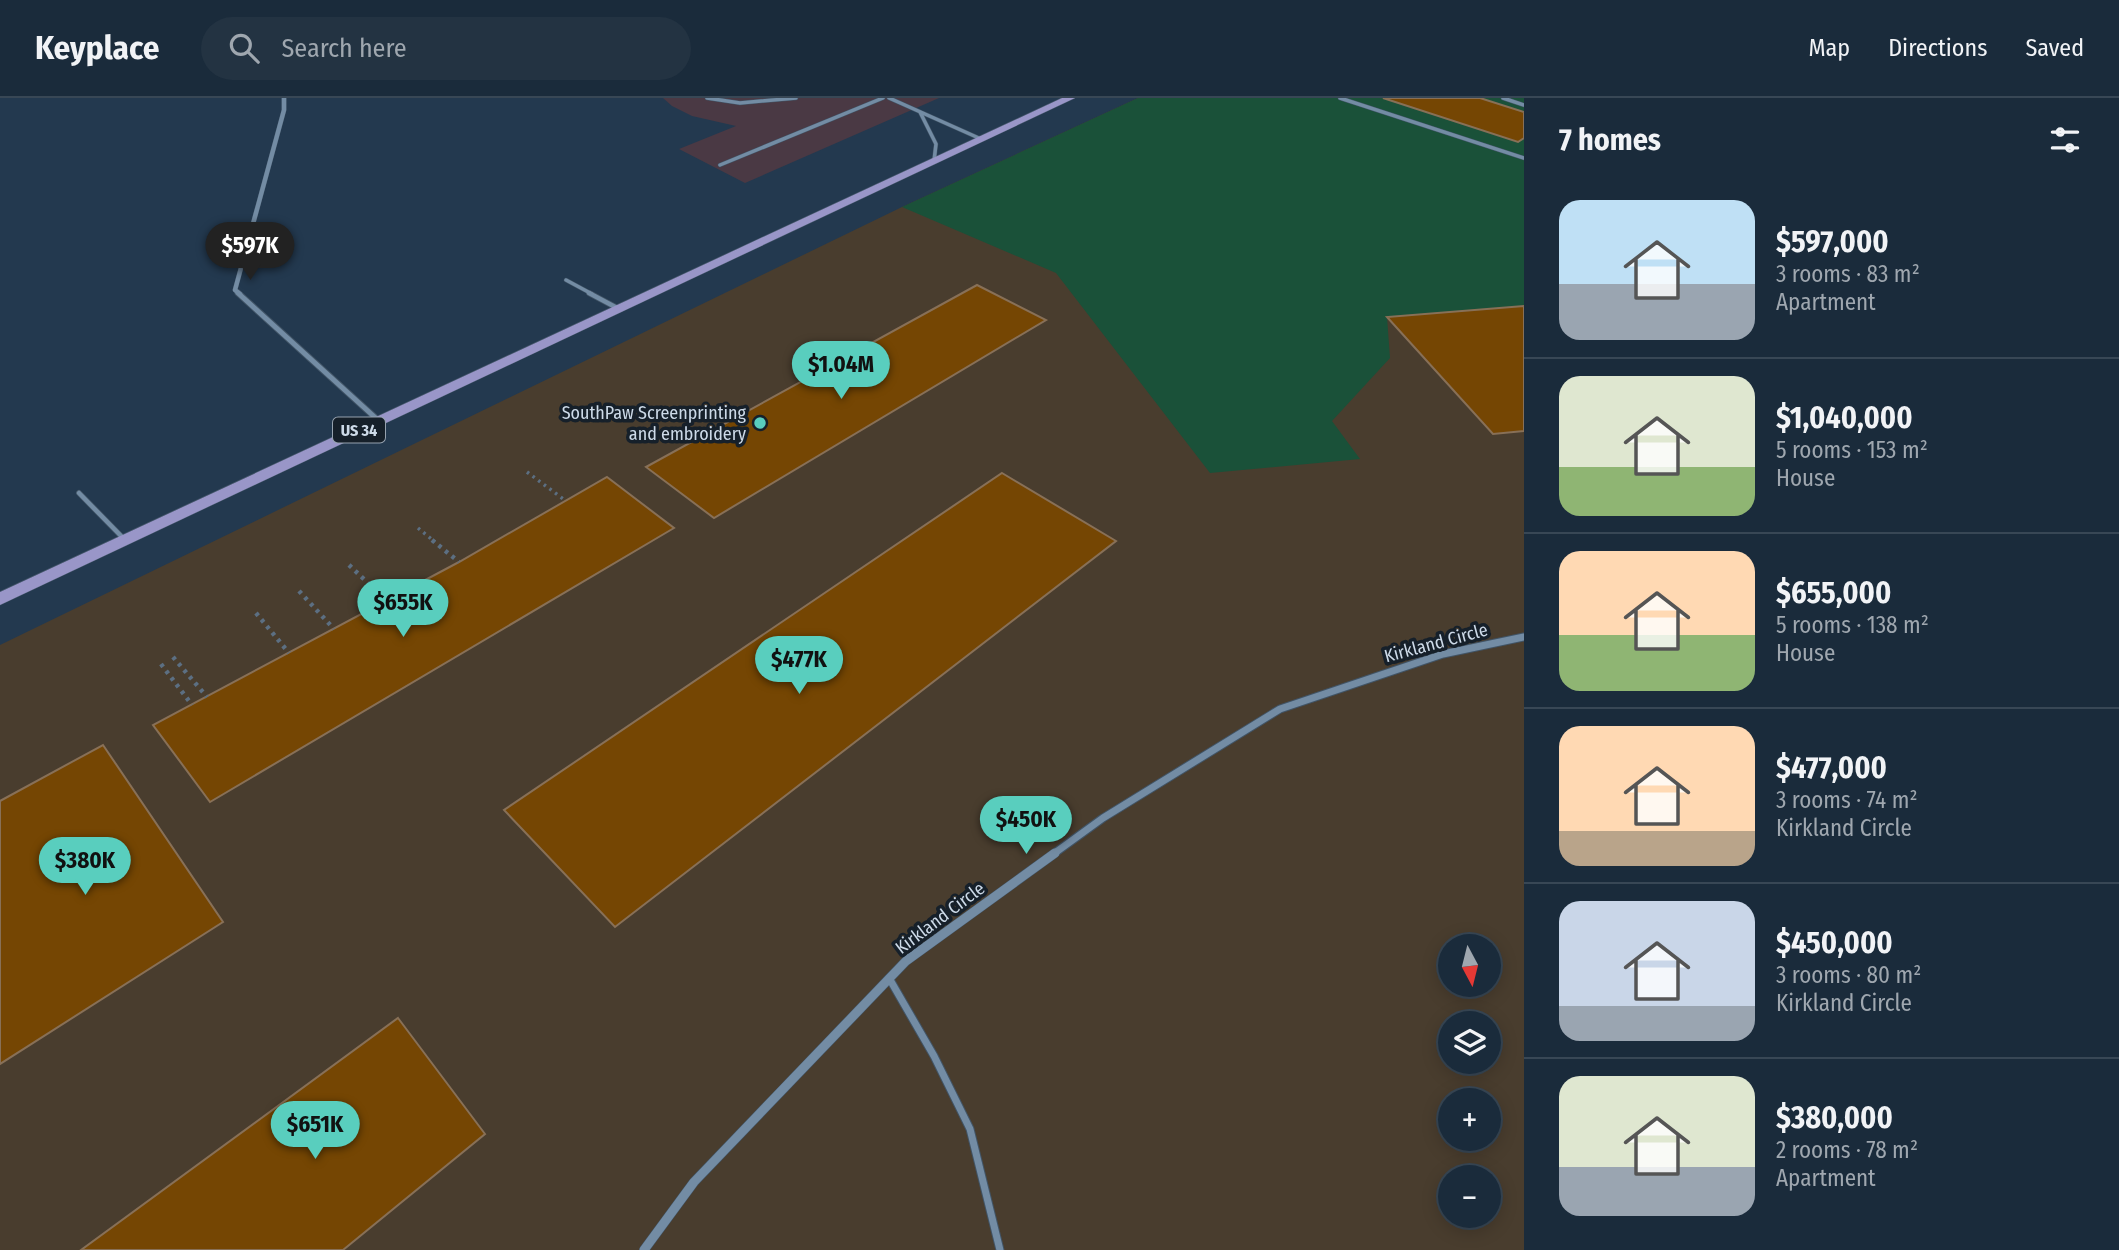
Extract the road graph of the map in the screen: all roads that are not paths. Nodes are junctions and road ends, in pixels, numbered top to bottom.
1 (284, 98) edge
2 (707, 98) edge
3 (796, 98) edge
4 (883, 98) edge
5 (889, 98) edge
6 (1070, 98) edge
7 (1340, 98) edge
8 (1503, 98) edge
9 (1524, 105) edge
10 (920, 112) junction
11 (981, 139) junction
12 (1524, 158) edge
13 (934, 161) junction
14 (720, 165) dead end
15 (566, 280) dead end
16 (619, 309) junction
17 (379, 421) junction
18 (79, 493) dead end
19 (125, 540) junction
20 (0, 599) edge
21 (1524, 637) edge
22 (889, 978) junction
23 (644, 1250) edge
24 (1000, 1250) edge

1 - 17 street
2 - 3 lane
4 - 14 lane
5 - 10 lane
6 - 11 main road, US 34
7 - 12 lane
8 - 9 lane
10 - 11 lane
10 - 13 lane
11 - 13 main road, US 34
13 - 16 main road, US 34
15 - 16 lane
16 - 17 main road, US 34
17 - 19 main road, US 34
18 - 19 lane
19 - 20 main road, US 34
21 - 22 street, Kirkland Circle
22 - 23 street, Kirkland Circle
22 - 24 lane

